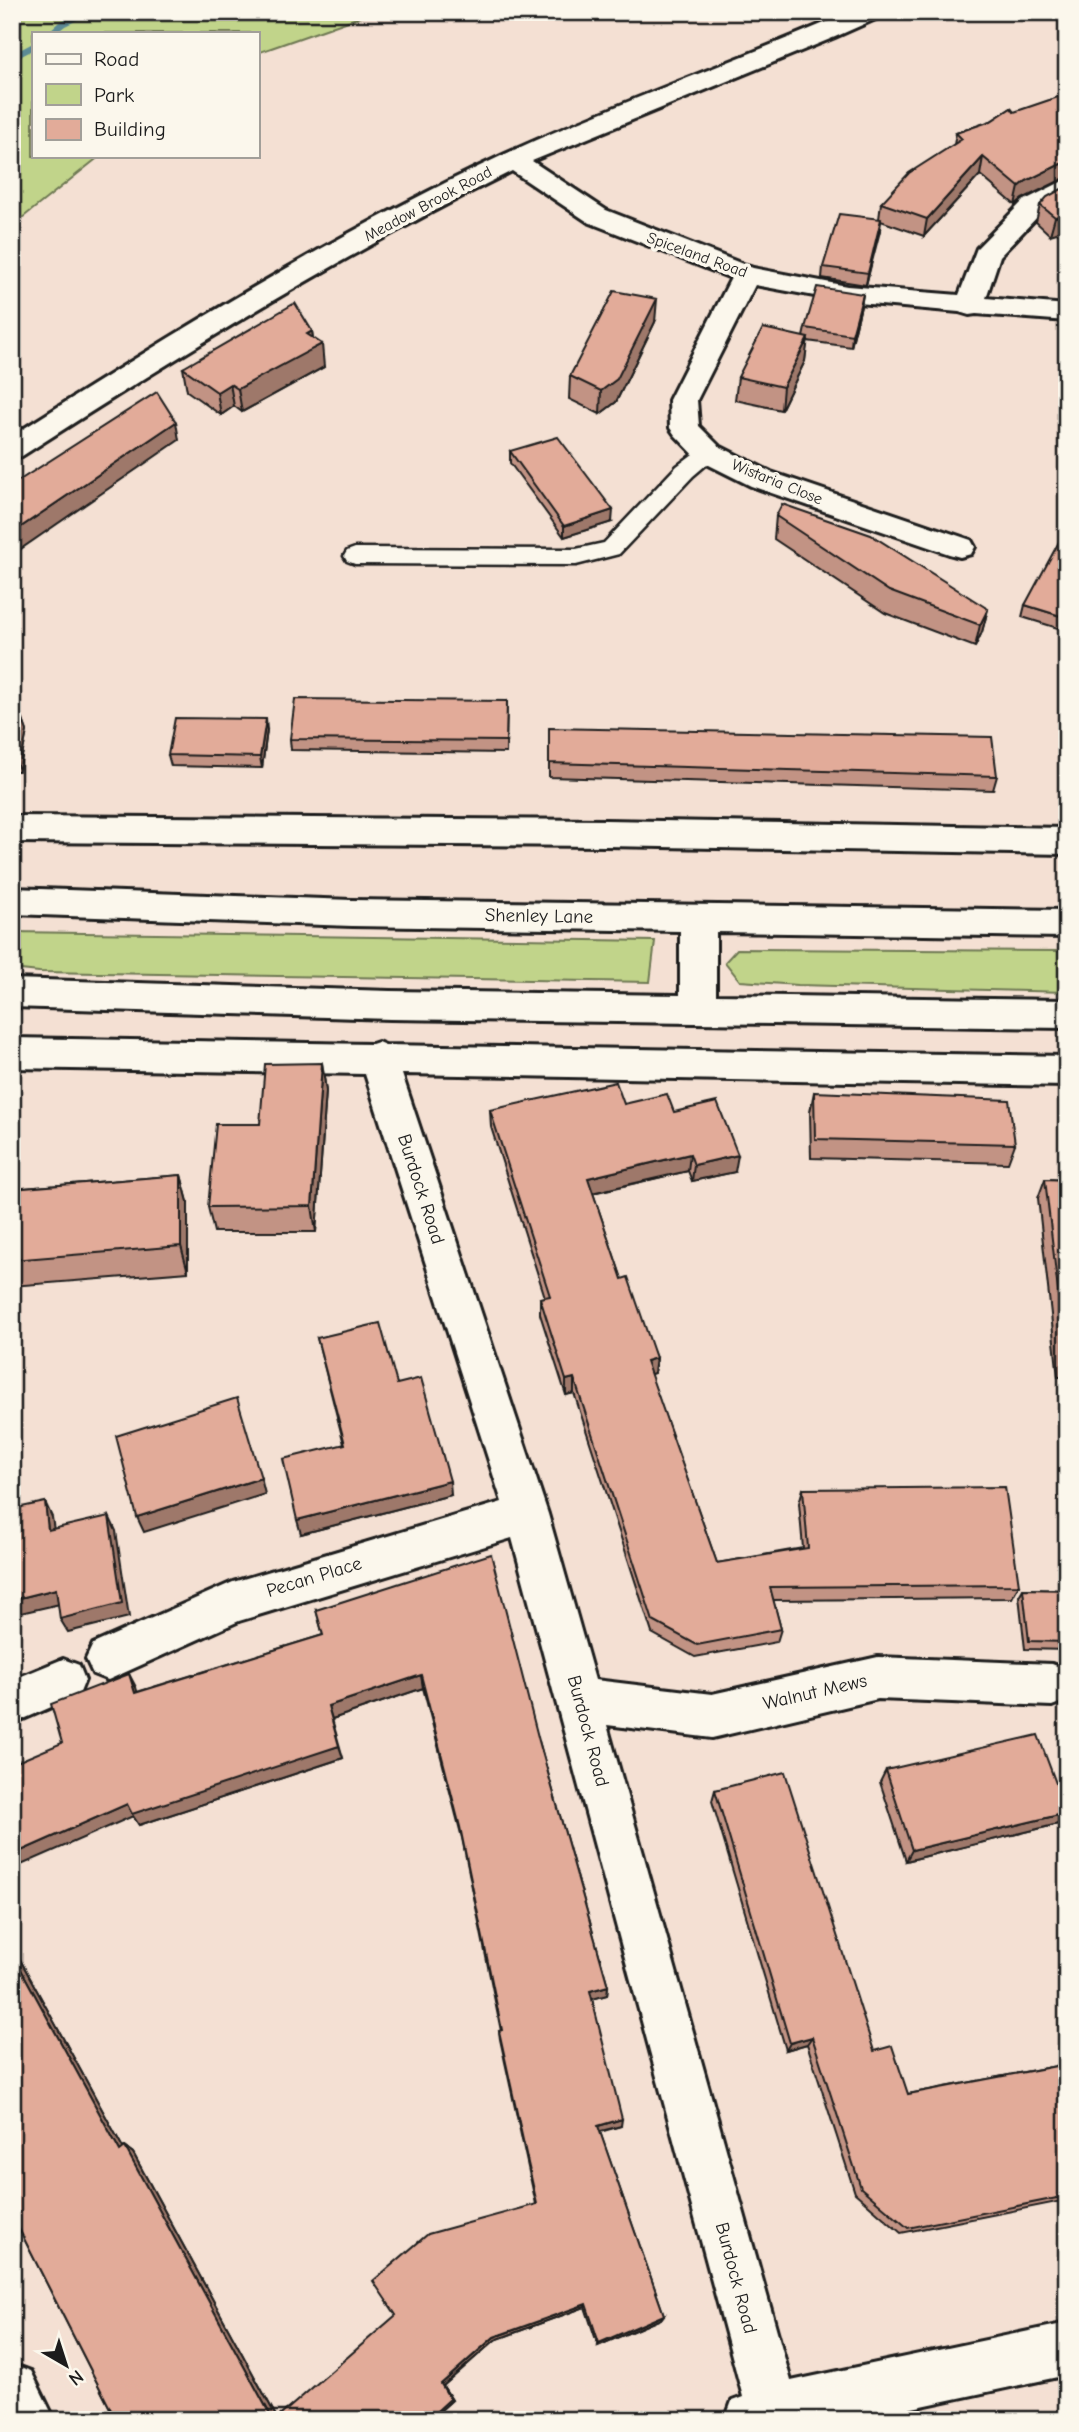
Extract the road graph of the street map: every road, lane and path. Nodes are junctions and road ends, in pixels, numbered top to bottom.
1 (872, 12) edge
2 (513, 160) junction
3 (1067, 187) edge
4 (746, 275) junction
5 (969, 307) junction
6 (1067, 313) edge
7 (12, 449) edge
8 (709, 453) junction
9 (958, 549) dead end
10 (355, 556) dead end
11 (12, 829) edge
12 (1067, 841) edge
13 (12, 901) edge
14 (698, 918) junction
15 (1067, 923) edge
16 (12, 993) edge
17 (698, 1010) junction
18 (1067, 1014) edge
19 (12, 1053) edge
20 (378, 1057) junction
21 (1067, 1070) edge
22 (527, 1514) junction
23 (108, 1659) dead end
24 (63, 1680) dead end
25 (1052, 1685) dead end
26 (579, 1699) junction
27 (12, 1702) edge
28 (1067, 2349) edge
29 (12, 2390) edge
30 (762, 2416) edge
31 (29, 2420) edge

1 - 2 street, Meadow Brook Road
2 - 4 street, Spiceland Road
2 - 7 street, Meadow Brook Road
3 - 5 street
4 - 5 street, Spiceland Road
4 - 8 street, Wistaria Close
5 - 6 street, Spiceland Road
8 - 9 street, Wistaria Close
8 - 10 lane
11 - 12 street
13 - 14 street, Shenley Lane
14 - 15 street, Shenley Lane
14 - 17 street
16 - 17 street
17 - 18 street
19 - 20 street
20 - 21 street
20 - 22 street, Burdock Road
22 - 23 street, Pecan Place
22 - 26 street, Burdock Road
24 - 27 street
25 - 26 street, Walnut Mews
26 - 30 street, Burdock Road
28 - 30 street
29 - 31 street

